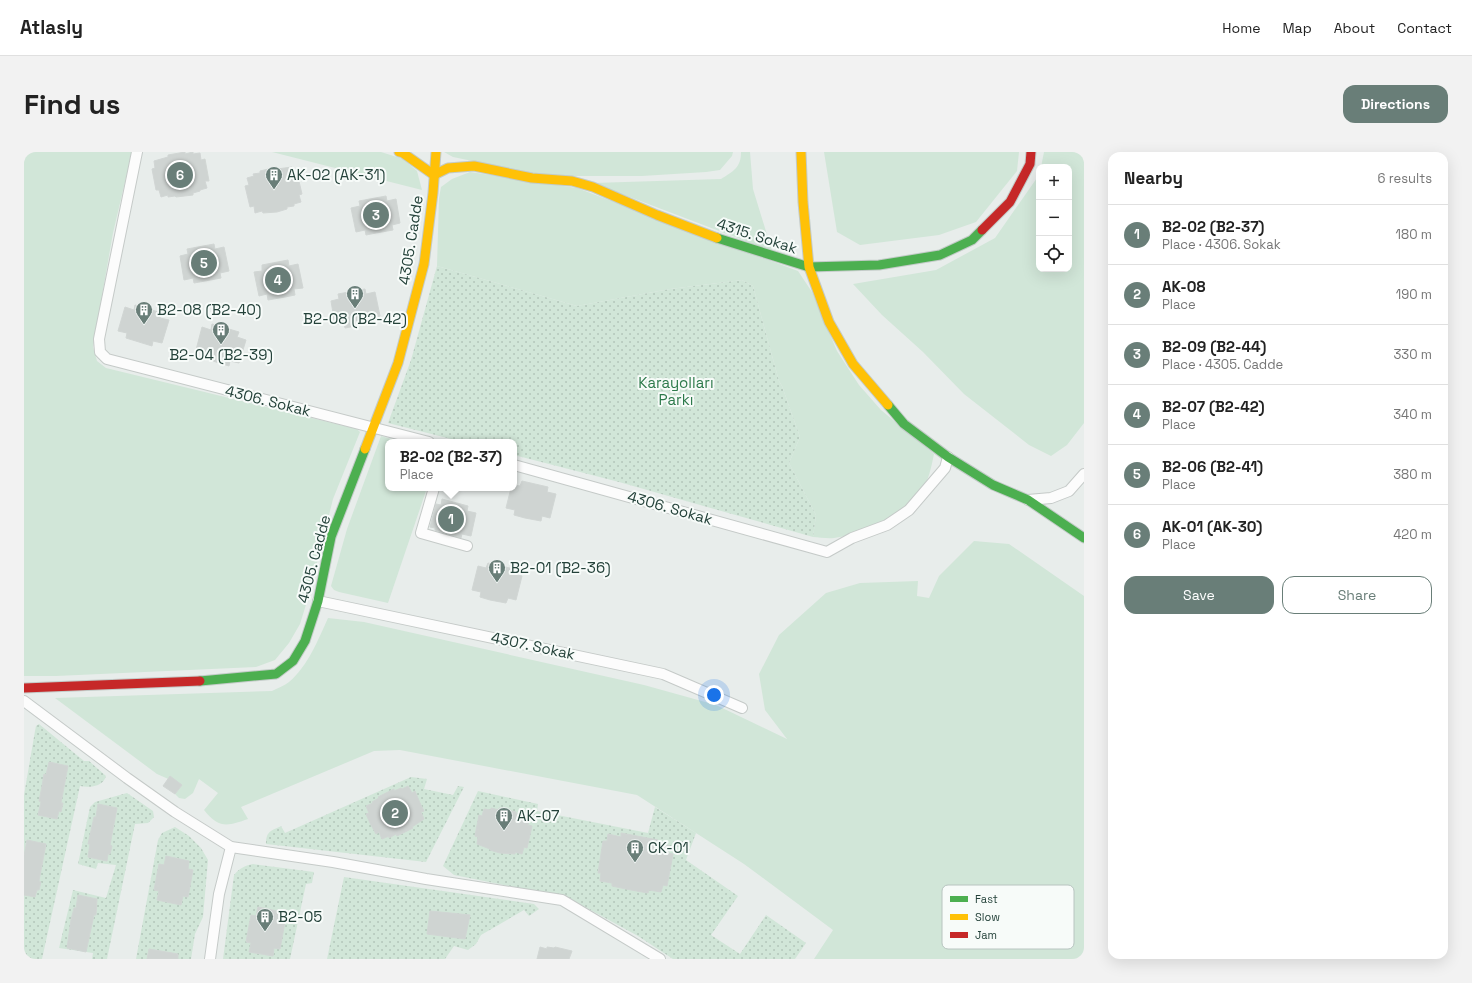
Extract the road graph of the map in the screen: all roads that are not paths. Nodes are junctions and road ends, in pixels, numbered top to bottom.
1 (137, 152) edge
2 (399, 152) edge
3 (436, 152) edge
4 (800, 152) edge
5 (1031, 152) edge
6 (434, 175) junction
7 (809, 267) junction
8 (373, 428) junction
9 (417, 439) edge
10 (948, 457) junction
11 (517, 466) edge
12 (1084, 474) edge
13 (433, 491) edge
14 (1028, 500) junction
15 (1084, 538) edge
16 (467, 546) dead end
17 (318, 601) junction
18 (24, 688) edge
19 (24, 701) edge
20 (742, 708) dead end
21 (231, 847) junction
22 (210, 959) edge
23 (660, 959) edge

1 - 8 street, 4306. Sokak
2 - 6 street
3 - 6 street, 4305. Cadde
4 - 7 street
5 - 7 street, 4315. Sokak
6 - 7 street, 4315. Sokak
6 - 8 street, 4305. Cadde
7 - 10 street
8 - 9 street, 4306. Sokak
8 - 17 street, 4305. Cadde
10 - 11 street, 4306. Sokak
10 - 14 street
12 - 14 street
13 - 16 street
14 - 15 street
17 - 18 street, 4305. Cadde
17 - 20 street, 4307. Sokak
19 - 21 street
21 - 22 street
21 - 23 street

